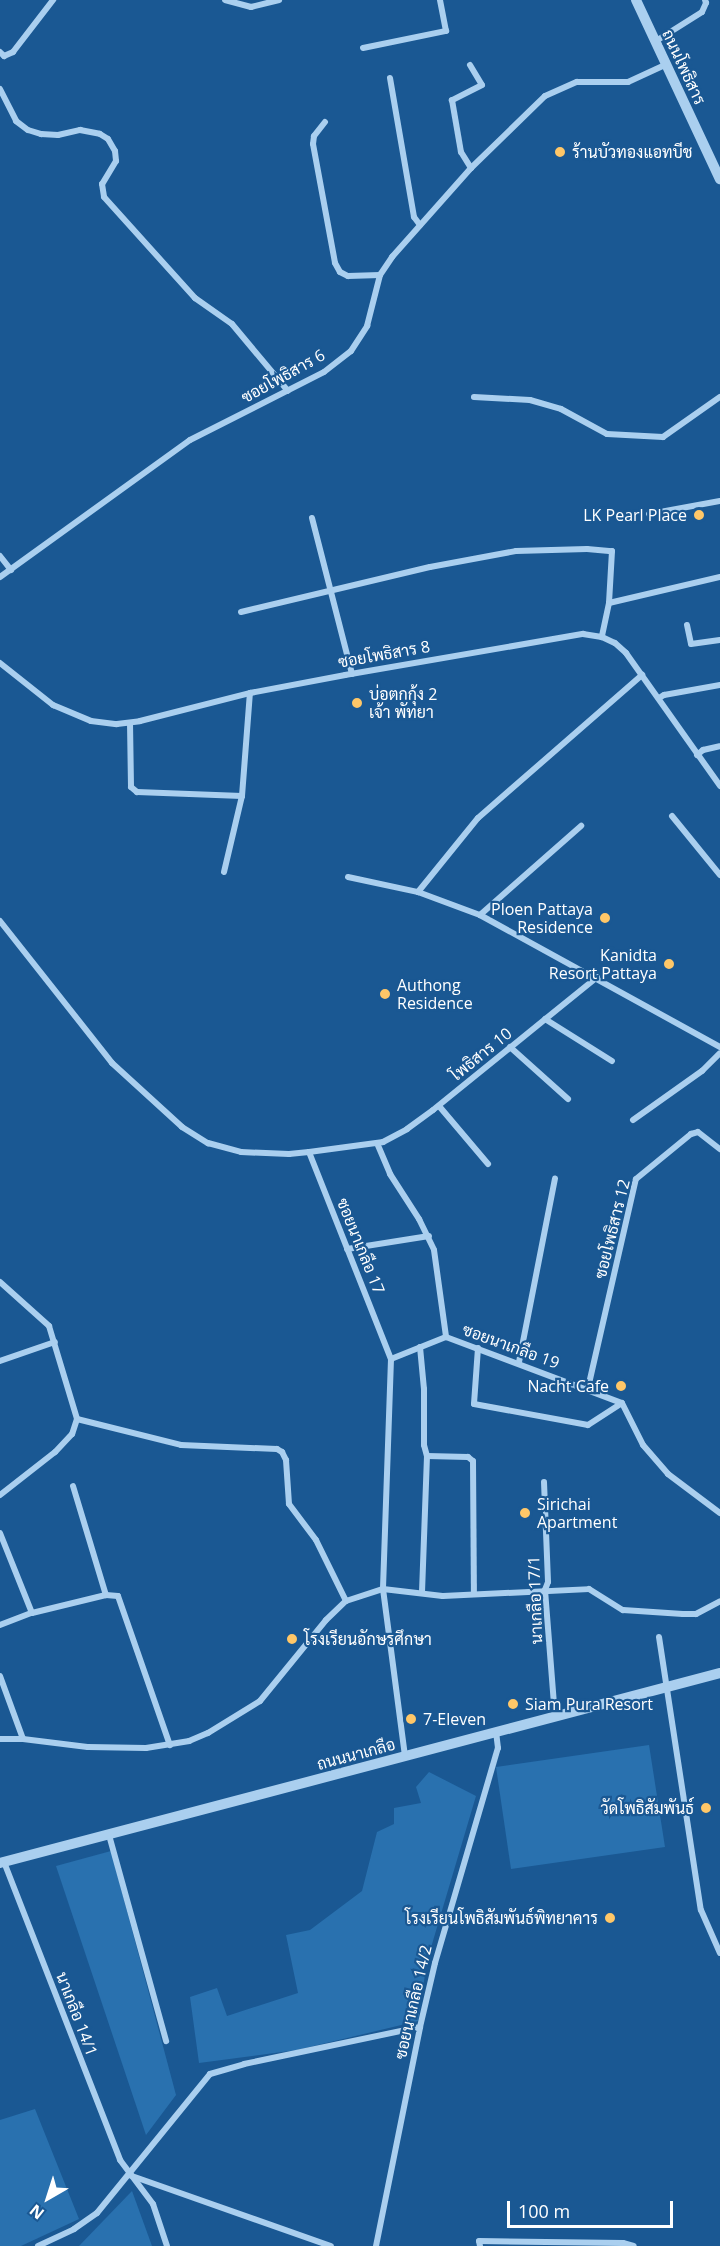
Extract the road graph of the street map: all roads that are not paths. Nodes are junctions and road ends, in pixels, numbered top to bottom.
1 (53, 0) edge
2 (225, 0) edge
3 (279, 0) edge
4 (440, 0) edge
5 (636, 0) edge
6 (705, 0) edge
7 (656, 41) junction
8 (363, 48) dead end
9 (0, 52) edge
10 (667, 64) junction
11 (470, 65) dead end
12 (390, 78) dead end
13 (0, 89) edge
14 (324, 122) dead end
15 (471, 168) junction
16 (720, 179) edge
17 (420, 225) junction
18 (380, 275) junction
19 (288, 391) junction
20 (474, 397) dead end
21 (720, 397) edge
22 (720, 501) edge
23 (649, 514) dead end
24 (312, 518) dead end
25 (0, 556) edge
26 (11, 570) junction
27 (0, 577) edge
28 (720, 577) edge
29 (333, 591) junction
30 (609, 603) junction
31 (241, 612) dead end
32 (687, 625) dead end
33 (602, 637) junction
34 (720, 640) edge
35 (0, 663) edge
36 (352, 674) junction
37 (642, 675) junction
38 (720, 686) edge
39 (250, 693) junction
40 (659, 698) junction
41 (130, 723) junction
42 (720, 746) edge
43 (697, 755) junction
44 (720, 786) edge
45 (242, 796) junction
46 (672, 816) dead end
47 (581, 826) dead end
48 (224, 872) dead end
49 (720, 875) edge
50 (348, 877) dead end
51 (418, 892) junction
52 (480, 915) junction
53 (0, 921) edge
54 (597, 977) junction
55 (545, 1018) junction
56 (510, 1047) junction
57 (720, 1047) edge
58 (720, 1053) edge
59 (612, 1060) dead end
60 (568, 1099) dead end
61 (439, 1106) junction
62 (633, 1120) dead end
63 (377, 1143) junction
64 (720, 1149) edge
65 (309, 1152) junction
66 (488, 1164) dead end
67 (555, 1179) dead end
68 (429, 1236) junction
69 (347, 1249) junction
70 (0, 1282) edge
71 (446, 1337) junction
72 (55, 1342) junction
73 (420, 1347) junction
74 (477, 1348) junction
75 (391, 1359) junction
76 (0, 1361) edge
77 (519, 1362) junction
78 (588, 1388) junction
79 (622, 1403) junction
80 (77, 1419) junction
81 (427, 1456) junction
82 (544, 1482) dead end
83 (73, 1486) dead end
84 (0, 1496) edge
85 (720, 1513) edge
86 (0, 1533) edge
87 (383, 1589) junction
88 (545, 1590) junction
89 (422, 1592) junction
90 (474, 1593) junction
91 (106, 1595) junction
92 (720, 1600) edge
93 (346, 1601) junction
94 (32, 1613) junction
95 (0, 1625) edge
96 (659, 1637) dead end
97 (720, 1673) edge
98 (0, 1676) edge
99 (668, 1686) junction
100 (555, 1717) junction
101 (496, 1732) junction
102 (0, 1739) edge
103 (23, 1739) junction
104 (170, 1745) junction
105 (405, 1756) junction
106 (109, 1835) junction
107 (2, 1862) edge
108 (720, 1953) edge
109 (420, 2027) junction
110 (166, 2041) dead end
111 (129, 2175) junction
112 (38, 2246) edge
113 (167, 2246) edge
114 (331, 2246) edge
115 (376, 2246) edge
116 (480, 2246) edge
117 (634, 2246) edge

1 - 9 street
2 - 3 street
4 - 8 street
5 - 7 street, ถนนโพธิสาร
6 - 7 street
7 - 10 street, ถนนโพธิสาร
10 - 15 street, ซอยโพธิสาร 6
10 - 16 street, ถนนโพธิสาร
11 - 15 street
12 - 17 street
13 - 19 street
14 - 18 street
15 - 17 street, ซอยโพธิสาร 6
17 - 18 street, ซอยโพธิสาร 6
18 - 19 street, ซอยโพธิสาร 6
19 - 26 street, ซอยโพธิสาร 6
20 - 21 street
22 - 23 street
24 - 29 street
25 - 26 street
26 - 27 street, ซอยโพธิสาร 6
28 - 30 street
29 - 30 street
29 - 31 street
29 - 36 street
30 - 33 street
32 - 34 street
33 - 36 street, ซอยโพธิสาร 8
33 - 37 street
35 - 41 street, ซอยโพธิสาร 8
36 - 39 street, ซอยโพธิสาร 8
37 - 40 street
37 - 51 street
38 - 40 street
39 - 41 street, ซอยโพธิสาร 8
39 - 45 street
40 - 43 street
41 - 45 street
42 - 43 street
43 - 44 street
45 - 48 street
46 - 49 street
47 - 52 street
50 - 51 street
51 - 52 street
52 - 54 street
53 - 65 street
54 - 55 street, โพธิสาร 10
54 - 57 street
55 - 56 street, โพธิสาร 10
55 - 59 street
56 - 60 street
56 - 61 street, โพธิสาร 10
58 - 62 street
61 - 63 street, โพธิสาร 10
61 - 66 street
63 - 65 street, โพธิสาร 10
63 - 68 street, ซอยนาเกลือ 19
64 - 78 street, ซอยโพธิสาร 12
65 - 69 street, ซอยนาเกลือ 17
67 - 77 street
68 - 69 street
68 - 71 street, ซอยนาเกลือ 19
69 - 75 street, ซอยนาเกลือ 17
70 - 72 street
71 - 73 street
71 - 74 street, ซอยนาเกลือ 19
72 - 76 street
72 - 80 street
73 - 75 street
73 - 81 street
74 - 77 street, ซอยนาเกลือ 19
74 - 79 street
75 - 87 street, ซอยนาเกลือ 17
77 - 78 street, ซอยนาเกลือ 19
78 - 79 street, ซอยนาเกลือ 19
79 - 85 street
80 - 84 street
80 - 93 street
81 - 89 street
81 - 90 street
82 - 88 street, นาเกลือ 17/1
83 - 91 street
86 - 94 street
87 - 89 street
87 - 93 street
87 - 105 street, ซอยนาเกลือ 17
88 - 90 street
88 - 92 street
88 - 100 street, นาเกลือ 17/1
89 - 90 street
91 - 94 street
91 - 104 street
93 - 104 street
94 - 95 street
96 - 99 street
97 - 99 street, ถนนนาเกลือ
98 - 103 street
99 - 100 street, ถนนนาเกลือ
99 - 108 street
100 - 101 street, ถนนนาเกลือ
101 - 105 street, ถนนนาเกลือ
101 - 109 street, ซอยนาเกลือ 14/2
102 - 103 street
103 - 104 street
105 - 106 street, ถนนนาเกลือ
106 - 107 street, ถนนนาเกลือ
106 - 110 street
107 - 111 street, นาเกลือ 14/1
109 - 111 street
109 - 115 street, ซอยนาเกลือ 14/2
111 - 112 street
111 - 113 street, นาเกลือ 14/1
111 - 114 street
116 - 117 street

